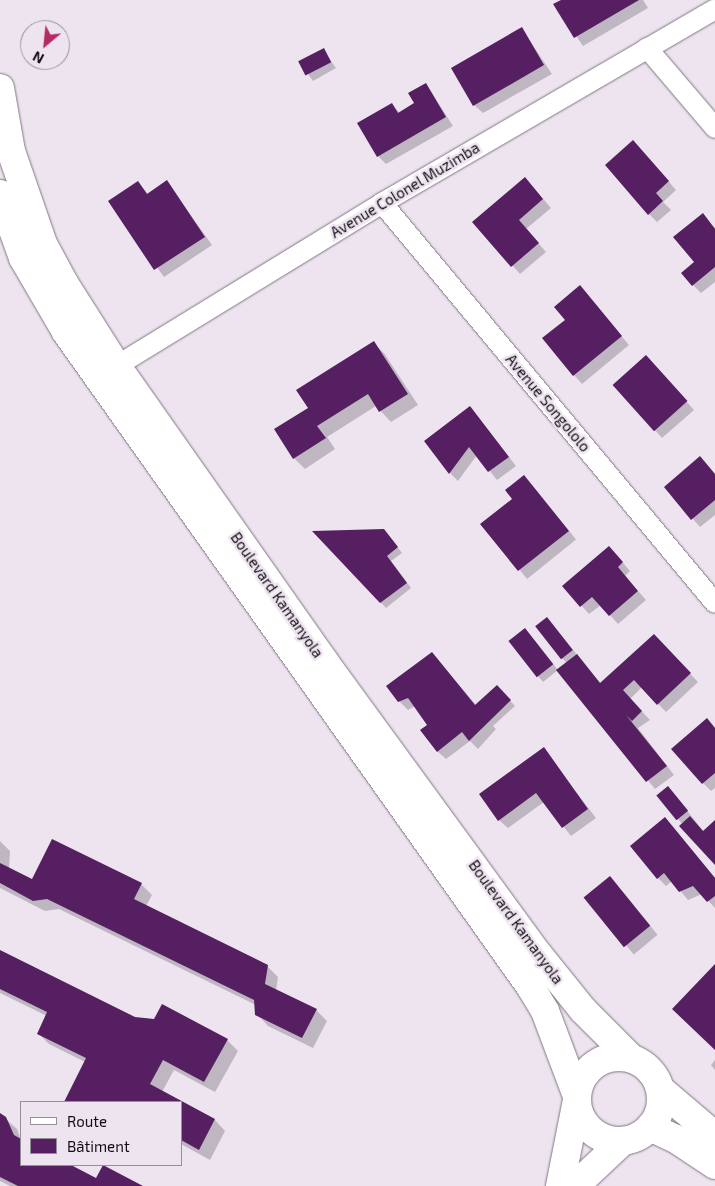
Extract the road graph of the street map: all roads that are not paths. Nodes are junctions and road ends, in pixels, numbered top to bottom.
1 (715, 9) edge
2 (647, 48) junction
3 (1, 99) edge
4 (715, 128) edge
5 (0, 194) edge
6 (382, 203) junction
7 (107, 371) junction
8 (715, 603) edge
9 (374, 748) junction
10 (631, 1058) junction
11 (661, 1090) junction
12 (577, 1098) junction
13 (650, 1128) junction
14 (715, 1136) edge
15 (623, 1141) junction
16 (715, 1165) edge
17 (560, 1186) edge
18 (575, 1186) edge

1 - 2 street, Avenue Colonel Muzimba
2 - 4 street
2 - 6 street, Avenue Colonel Muzimba
3 - 7 main road, Boulevard Kamanyola
5 - 7 main road, Boulevard Kamanyola
6 - 7 street, Avenue Colonel Muzimba
6 - 8 street, Avenue Songololo
7 - 9 main road, Boulevard Kamanyola
9 - 10 main road, Boulevard Kamanyola
9 - 12 main road, Boulevard Kamanyola
10 - 11 main road
10 - 12 main road
11 - 13 main road
11 - 14 main road
12 - 15 main road
12 - 17 main road
13 - 15 main road
13 - 16 main road
15 - 18 main road

